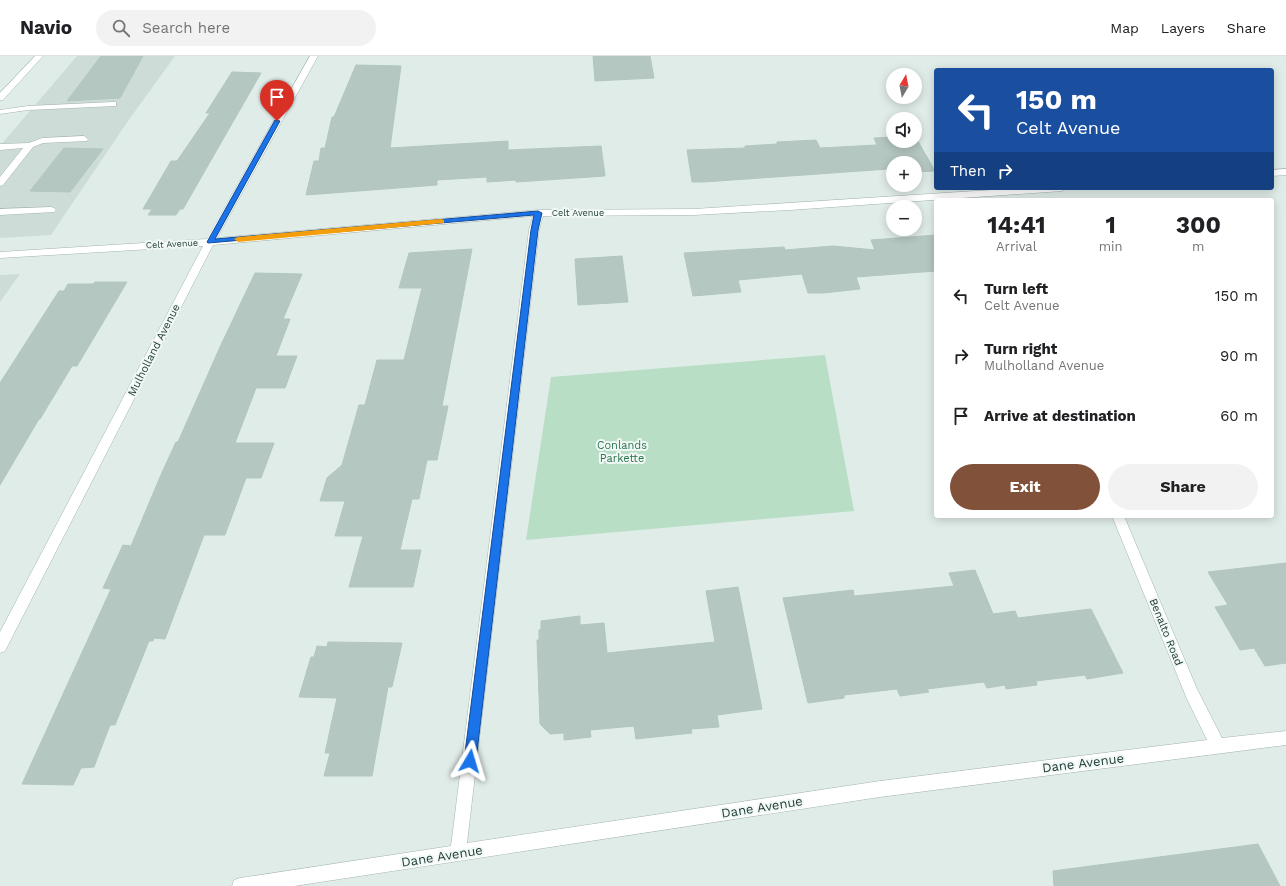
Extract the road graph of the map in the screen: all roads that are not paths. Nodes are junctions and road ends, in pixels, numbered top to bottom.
1 (39, 56) edge
2 (314, 56) edge
3 (0, 98) edge
4 (113, 104) dead end
5 (0, 112) edge
6 (84, 138) dead end
7 (30, 145) junction
8 (0, 147) edge
9 (1286, 172) edge
10 (1274, 173) edge
11 (0, 183) edge
12 (1045, 190) edge
13 (985, 197) edge
14 (966, 198) edge
15 (934, 200) edge
16 (51, 210) dead end
17 (0, 212) edge
18 (538, 213) junction
19 (210, 242) junction
20 (0, 254) edge
21 (1119, 518) edge
22 (0, 646) edge
23 (1286, 738) edge
24 (1218, 746) junction
25 (458, 854) junction
26 (240, 886) edge

1 - 3 street
2 - 19 street, Mulholland Avenue
4 - 5 street
6 - 7 street
7 - 8 street
7 - 11 street
9 - 10 street
12 - 13 street, Celt Avenue
13 - 14 street, Celt Avenue
15 - 18 street, Celt Avenue
16 - 17 street
18 - 19 street, Celt Avenue
18 - 25 street
19 - 20 street, Celt Avenue
19 - 22 street, Mulholland Avenue
21 - 24 street, Benalto Road
23 - 24 street, Dane Avenue
24 - 25 street, Dane Avenue
25 - 26 street, Dane Avenue

